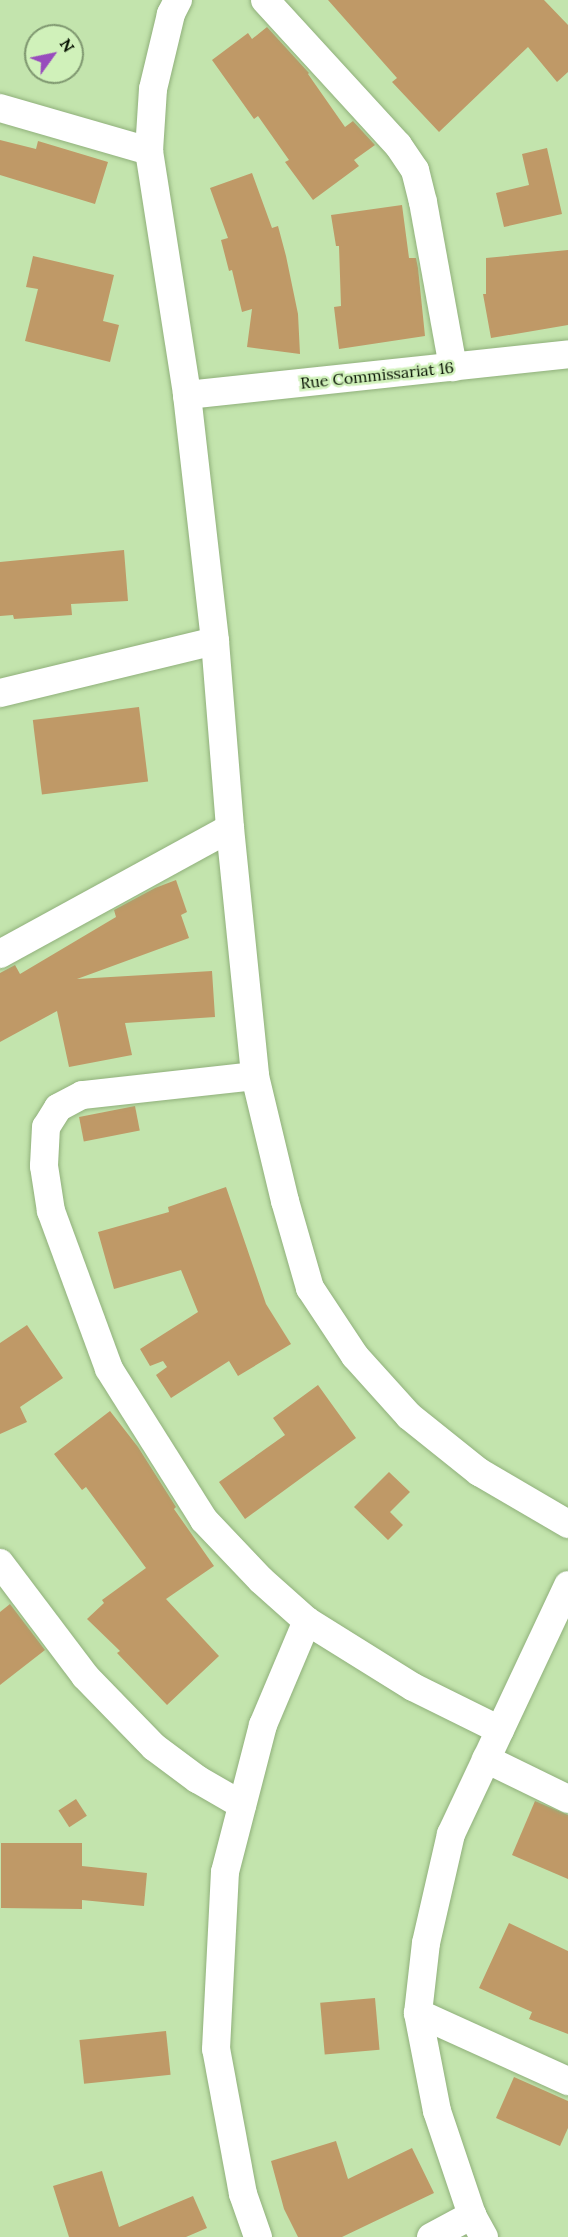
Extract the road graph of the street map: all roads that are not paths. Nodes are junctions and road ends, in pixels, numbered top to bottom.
1 (178, 0) edge
2 (265, 0) edge
3 (0, 108) edge
4 (149, 151) junction
5 (568, 354) edge
6 (453, 367) junction
7 (187, 395) junction
8 (215, 641) junction
9 (0, 693) edge
10 (230, 828) junction
11 (0, 954) edge
12 (255, 1076) junction
13 (568, 1524) edge
14 (0, 1563) edge
15 (568, 1585) edge
16 (307, 1621) junction
17 (500, 1730) junction
18 (486, 1759) junction
19 (568, 1799) edge
20 (242, 1805) junction
21 (418, 2013) junction
22 (568, 2081) edge
23 (478, 2226) edge
24 (258, 2237) edge
25 (431, 2237) edge

1 - 4 street
2 - 6 street
3 - 4 street
4 - 7 street
5 - 6 street, Rue Commissariat 16
6 - 7 street, Rue Commissariat 16
7 - 8 street
8 - 9 street
8 - 10 street
10 - 11 street
10 - 12 street
12 - 13 street
12 - 16 street
14 - 20 street
15 - 17 street
16 - 17 street
16 - 20 street
17 - 18 street
18 - 19 street
18 - 21 street
20 - 24 street
21 - 22 street
21 - 23 street
23 - 25 street

